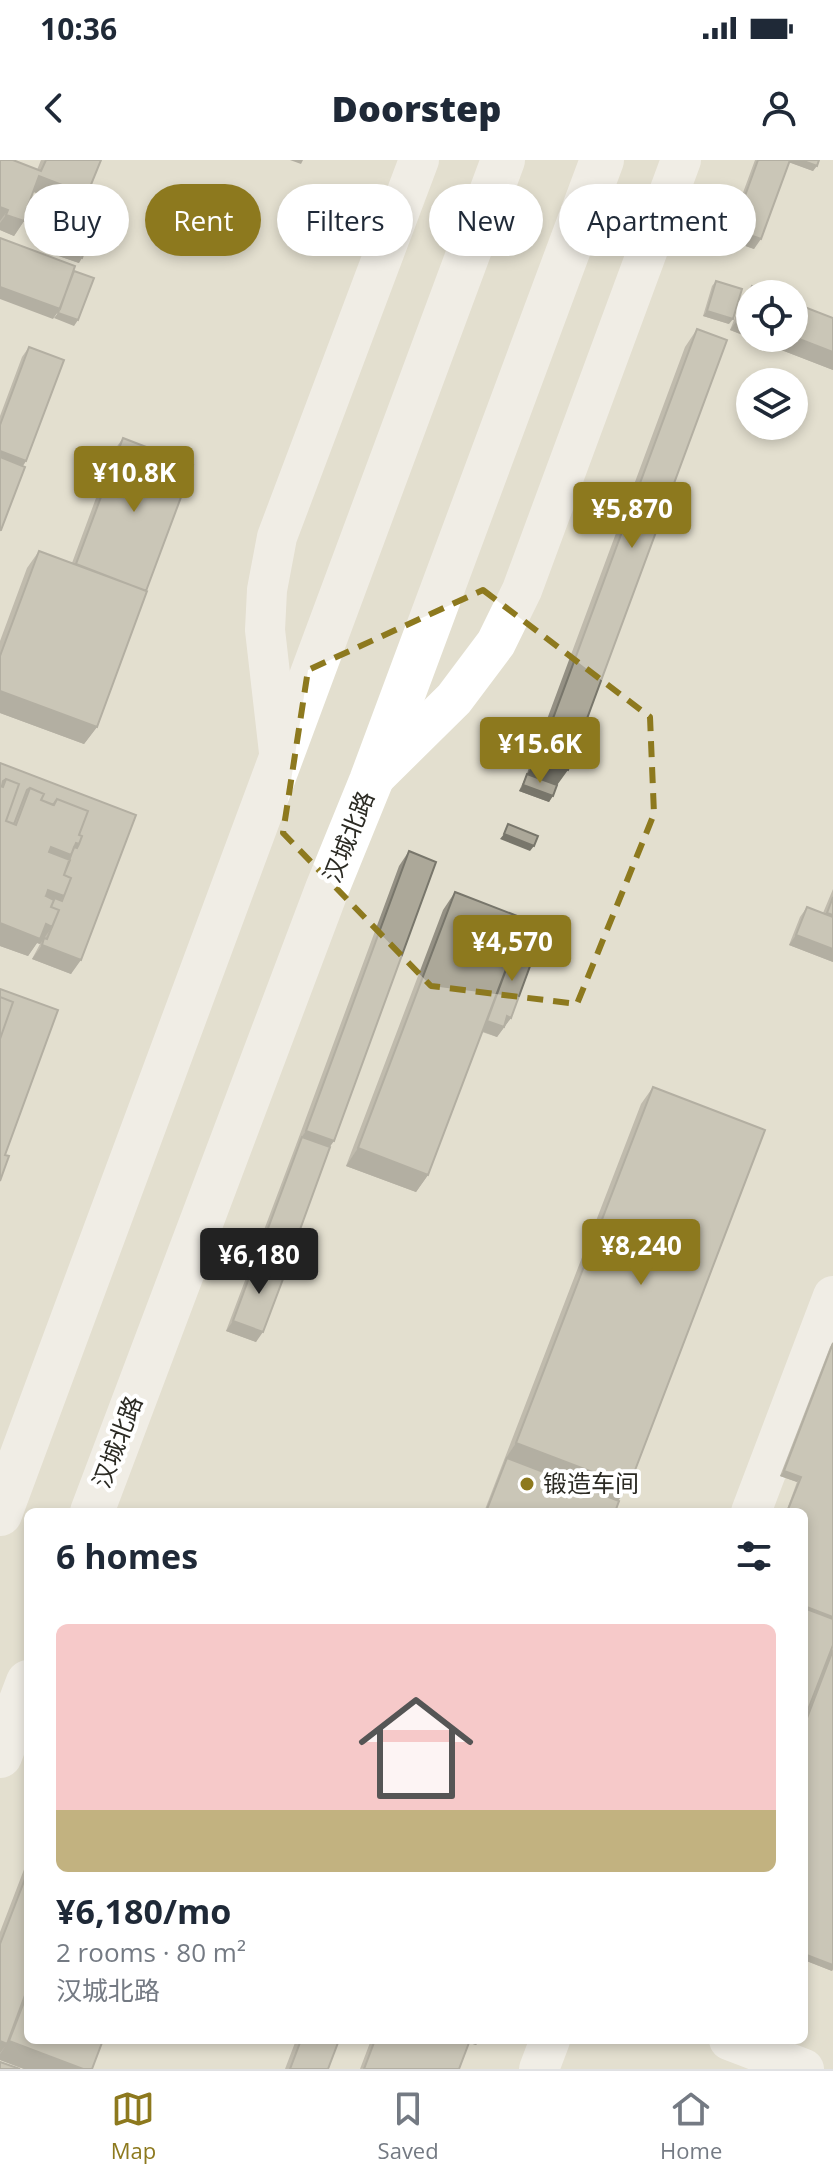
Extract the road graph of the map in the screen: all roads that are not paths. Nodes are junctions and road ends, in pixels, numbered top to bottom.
1 (419, 160) edge
2 (503, 160) edge
3 (602, 160) edge
4 (681, 160) edge
5 (280, 761) junction
6 (371, 781) junction
7 (833, 1296) edge
8 (94, 1508) edge
9 (753, 1508) edge
10 (0, 1514) edge
11 (24, 1693) edge
12 (0, 1756) edge
13 (548, 2044) edge
14 (739, 2044) edge
15 (539, 2069) edge
16 (804, 2069) edge

1 - 5 street
2 - 5 main road
3 - 6 main road, 汉城北路
4 - 6 street
5 - 10 main road
6 - 8 main road, 汉城北路
7 - 9 street
11 - 12 main road
13 - 15 street
14 - 16 street

